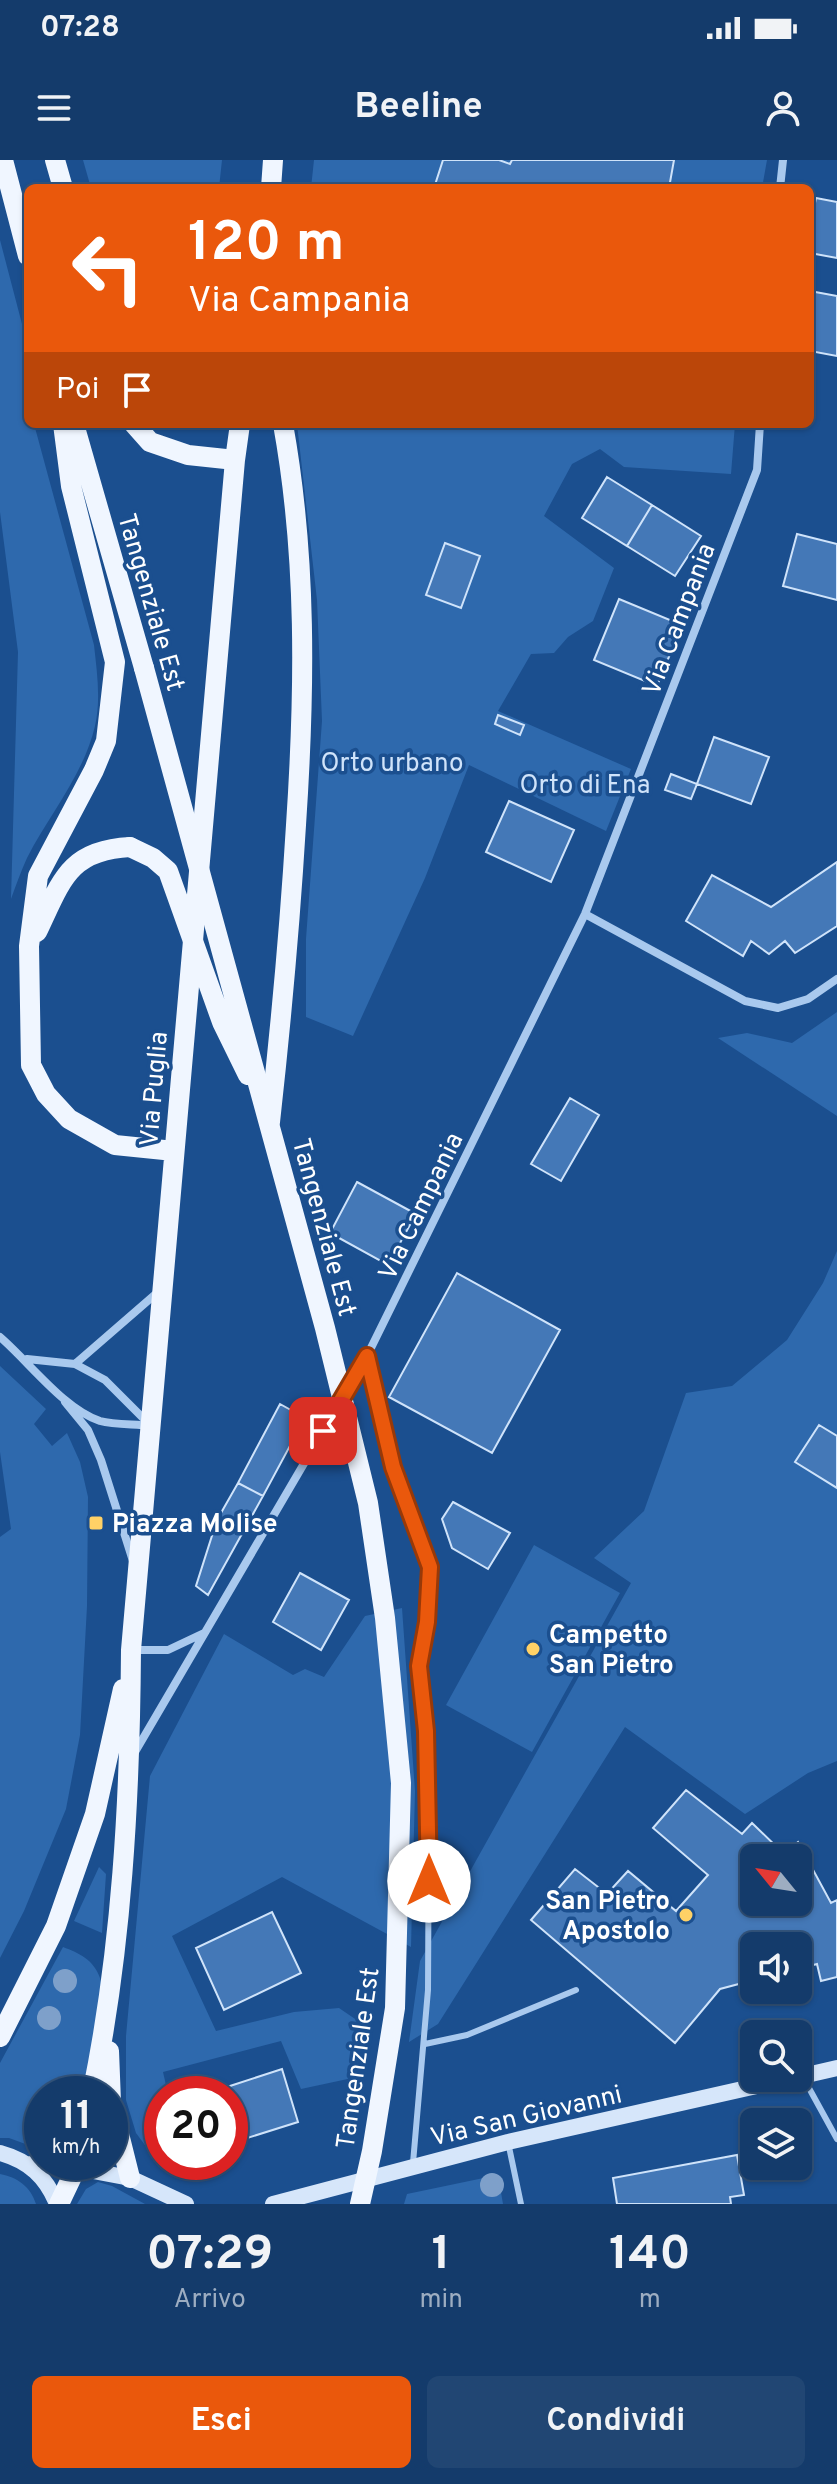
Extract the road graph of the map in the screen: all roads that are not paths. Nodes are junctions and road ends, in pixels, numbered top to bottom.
1 (3, 160) edge
2 (55, 160) edge
3 (273, 160) edge
4 (783, 160) edge
5 (62, 184) edge
6 (271, 184) edge
7 (780, 184) edge
8 (24, 241) edge
9 (64, 428) edge
10 (75, 428) edge
11 (138, 428) edge
12 (239, 428) edge
13 (284, 428) edge
14 (760, 428) edge
15 (235, 460) junction
16 (585, 914) junction
17 (29, 946) junction
18 (837, 979) edge
19 (270, 1122) junction
20 (174, 1151) junction
21 (162, 1289) junction
22 (0, 1337) edge
23 (367, 1356) junction
24 (26, 1359) junction
25 (75, 1364) junction
26 (65, 1402) junction
27 (150, 1426) junction
28 (138, 1576) junction
29 (205, 1632) junction
30 (131, 1650) junction
31 (131, 1759) junction
32 (576, 1990) dead end
33 (108, 2015) junction
34 (0, 2037) edge
35 (425, 2044) junction
36 (837, 2068) edge
37 (812, 2074) edge
38 (96, 2076) edge
39 (740, 2090) edge
40 (807, 2092) edge
41 (837, 2139) edge
42 (508, 2142) junction
43 (0, 2153) edge
44 (24, 2163) edge
45 (412, 2167) junction
46 (130, 2178) joint
47 (45, 2180) edge
48 (70, 2180) edge
49 (58, 2204) edge
50 (186, 2204) edge
51 (273, 2204) edge
52 (360, 2204) edge
53 (521, 2204) edge

1 - 8 main road
2 - 5 main road
3 - 6 main road
4 - 7 street
9 - 17 main road
10 - 19 main road, Tangenziale Est, bridge
11 - 15 main road
12 - 15 main road, Via Puglia
13 - 19 main road
14 - 16 street, Via Campania
15 - 20 main road, Via Puglia
16 - 18 street
16 - 23 street, Via Campania
17 - 19 main road, bridge
17 - 20 main road
19 - 52 main road, Tangenziale Est, bridge
20 - 21 main road, Via Puglia
21 - 25 street
21 - 27 main road, Via Puglia
22 - 24 street
23 - 29 street, Via Campania
23 - 35 lane
24 - 25 street
24 - 26 street
25 - 27 street
26 - 27 street
26 - 28 street
27 - 28 main road, Via Puglia
28 - 30 main road, Via Puglia
29 - 30 street
29 - 31 street, Via Campania
30 - 31 main road, Via Puglia
30 - 34 main road
31 - 33 main road, Via Puglia
32 - 35 lane
33 - 38 main road
33 - 46 main road
35 - 45 lane
36 - 37 main road, Via San Giovanni
39 - 42 main road, Via San Giovanni
40 - 41 lane
42 - 45 main road, Via San Giovanni
42 - 53 lane
43 - 44 main road
45 - 51 main road, Via San Giovanni
46 - 50 main road
47 - 49 main road
48 - 49 main road

